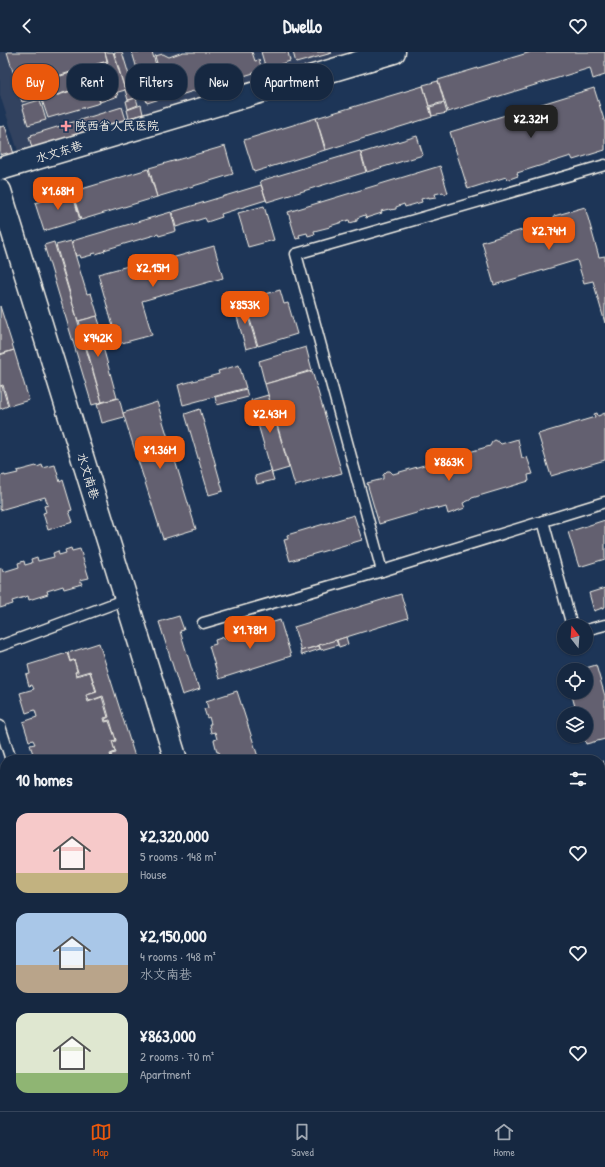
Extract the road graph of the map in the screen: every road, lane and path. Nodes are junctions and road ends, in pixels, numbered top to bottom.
1 (394, 52) edge
2 (605, 165) edge
3 (0, 169) edge
4 (0, 191) edge
5 (605, 502) edge
6 (543, 521) junction
7 (382, 571) junction
8 (126, 599) junction
9 (570, 619) edge
10 (203, 623) dead end
11 (605, 625) edge
12 (593, 628) edge
13 (0, 646) edge
14 (0, 726) edge
15 (9, 755) edge
16 (174, 755) edge

1 - 3 street, 水文东巷
2 - 7 lane
4 - 8 street, 水文南巷
5 - 6 lane
6 - 7 lane
6 - 9 lane
7 - 10 lane
8 - 13 lane
8 - 16 street, 水文南巷
11 - 12 lane
14 - 15 lane

